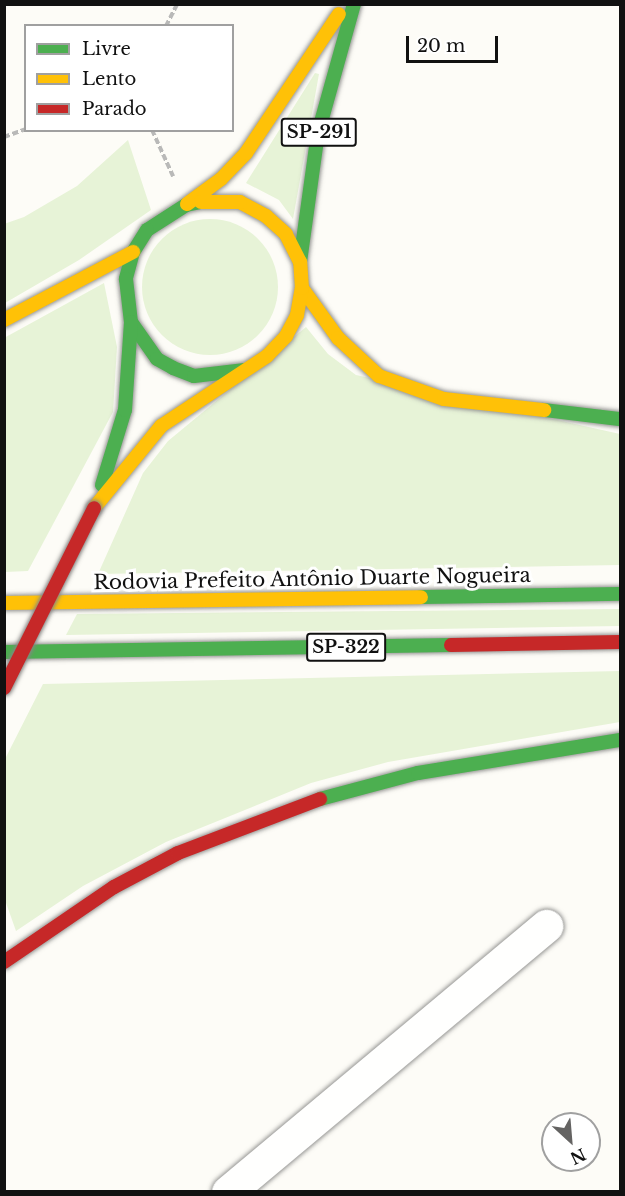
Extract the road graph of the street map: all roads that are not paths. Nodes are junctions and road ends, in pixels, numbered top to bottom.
1 (345, 4) edge
2 (354, 4) edge
3 (186, 205) junction
4 (133, 252) junction
5 (300, 262) junction
6 (302, 288) junction
7 (4, 320) edge
8 (131, 322) junction
9 (245, 370) junction
10 (621, 419) edge
11 (94, 508) junction
12 (621, 594) edge
13 (4, 603) edge
14 (621, 642) edge
15 (4, 652) edge
16 (4, 688) edge
17 (621, 740) edge
18 (546, 926) dead end
19 (4, 962) edge
20 (228, 1191) edge

1 - 3 main road, SP-291
2 - 5 main road, SP-291
3 - 4 main road, SP-291
3 - 5 main road, SP-291
4 - 7 main road
4 - 8 main road, SP-291
5 - 6 main road, SP-291
6 - 9 main road, SP-291
6 - 10 main road
8 - 9 main road, SP-291
8 - 11 main road
9 - 11 main road
11 - 16 main road, bridge
12 - 13 main road, Rodovia Prefeito Antônio Duarte Nogueira
14 - 15 main road, SP-322
17 - 19 main road
18 - 20 street

